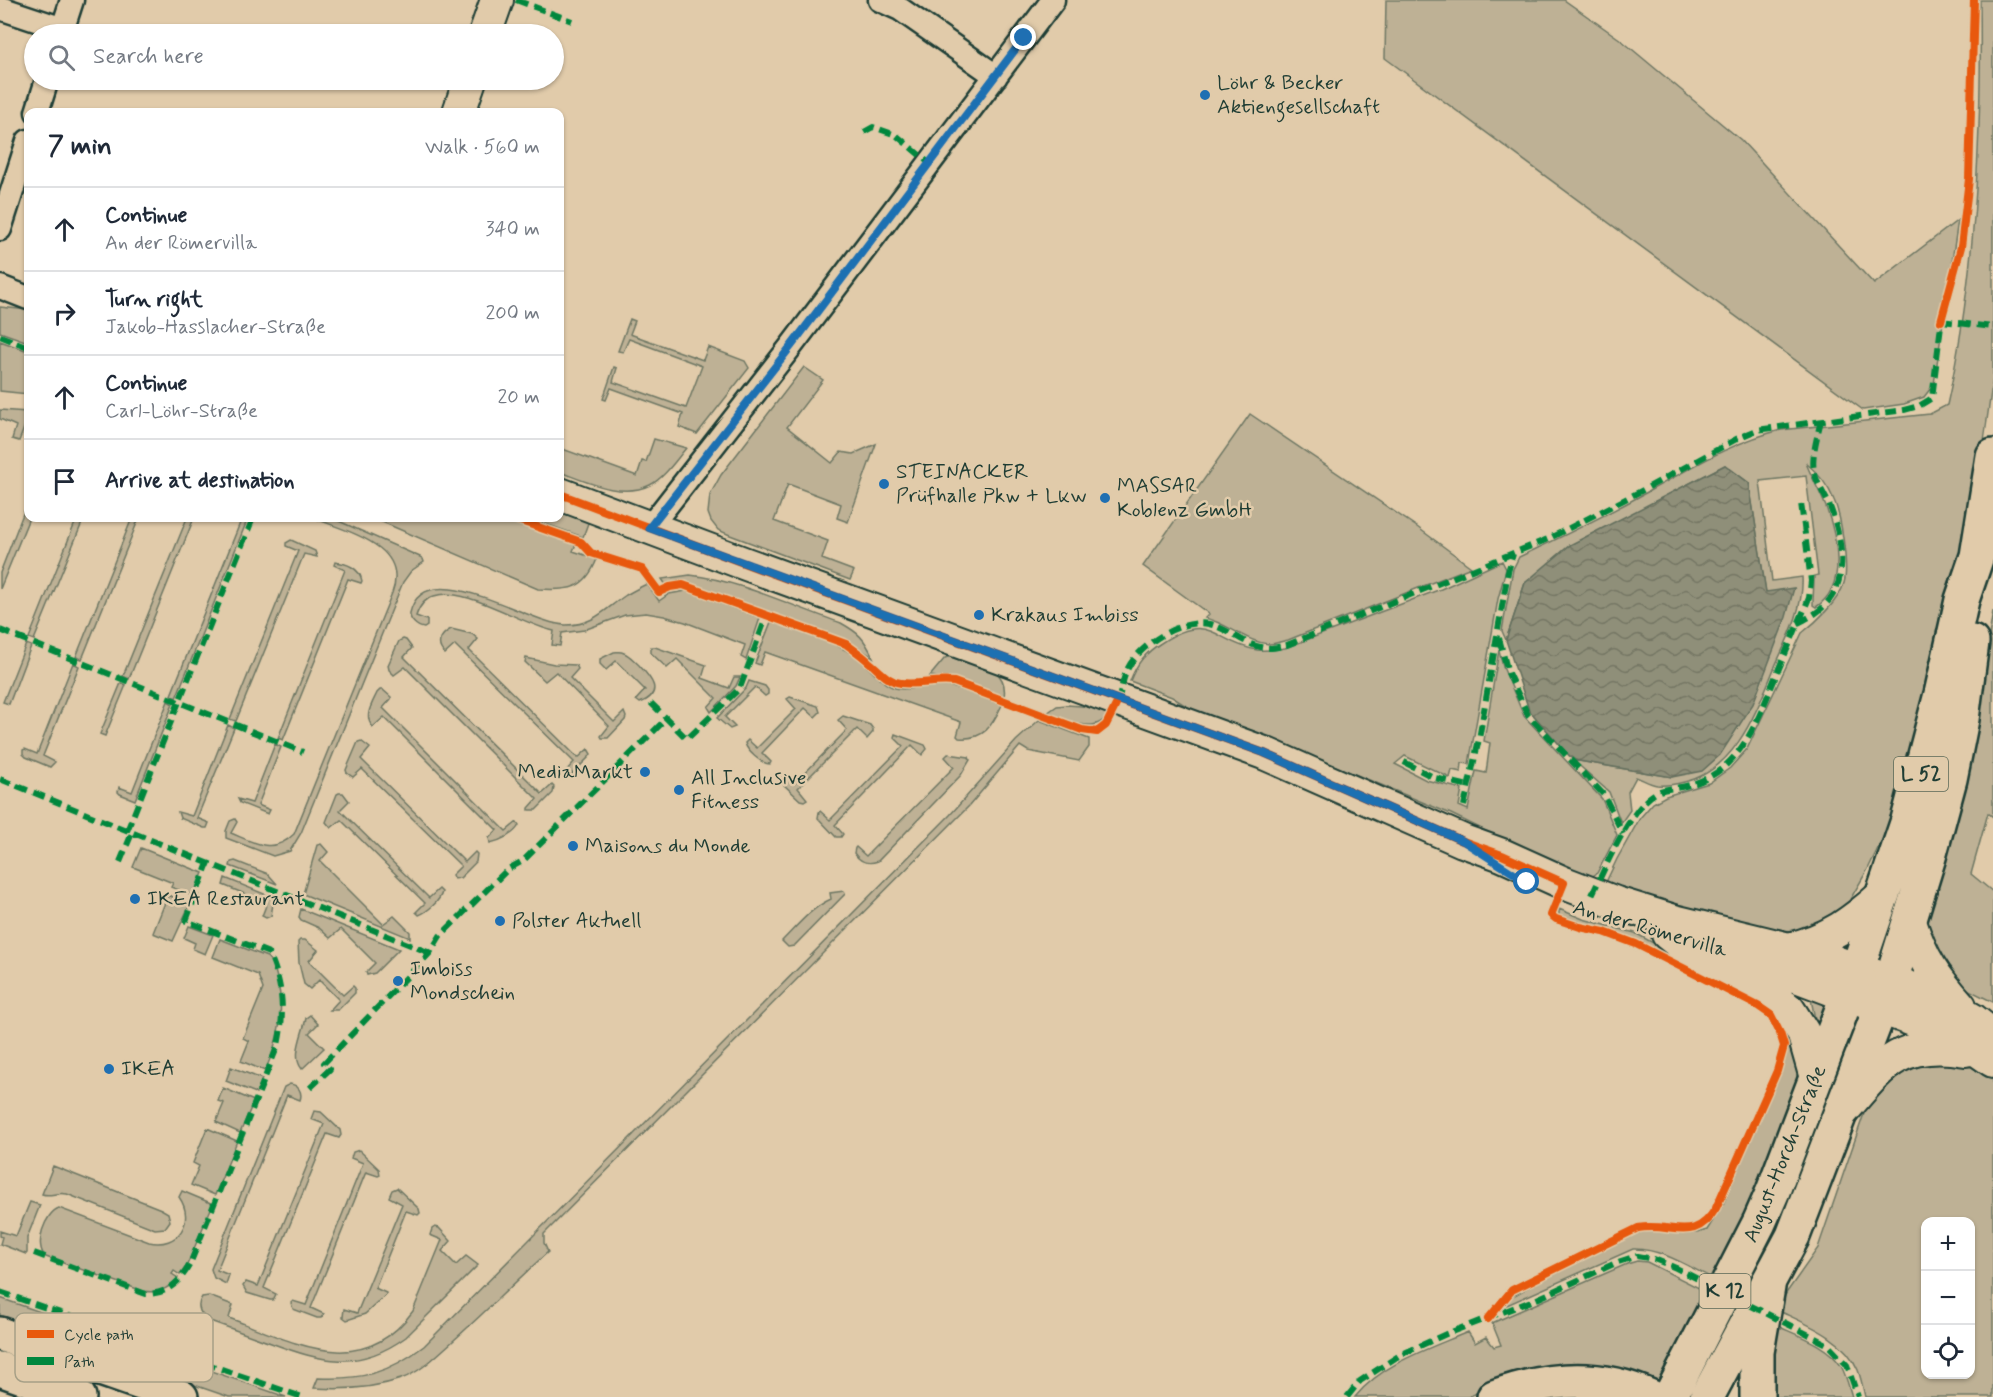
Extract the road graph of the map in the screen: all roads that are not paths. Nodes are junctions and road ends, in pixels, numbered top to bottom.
1 (72, 0) edge
2 (497, 0) edge
3 (880, 0) edge
4 (1053, 0) edge
5 (0, 8) edge
6 (41, 24) edge
7 (64, 24) edge
8 (489, 24) edge
9 (996, 76) junction
10 (45, 90) edge
11 (467, 90) edge
12 (38, 108) edge
13 (460, 108) edge
14 (24, 154) edge
15 (0, 229) edge
16 (0, 287) edge
17 (24, 296) edge
18 (1993, 456) edge
19 (564, 496) edge
20 (649, 528) junction
21 (1977, 556) junction
22 (1463, 841) junction
23 (1883, 895) junction
24 (1910, 922) junction
25 (1668, 934) junction
26 (1789, 948) junction
27 (1852, 982) junction
28 (1886, 994) junction
29 (1978, 1041) edge
30 (1816, 1078) junction
31 (1840, 1114) junction
32 (1768, 1287) junction
33 (0, 1334) edge
34 (15, 1339) edge
35 (0, 1369) edge
36 (15, 1374) edge
37 (37, 1382) edge
38 (138, 1382) edge
39 (1657, 1393) edge
40 (80, 1397) edge
41 (181, 1397) edge
42 (1494, 1397) edge
43 (1707, 1397) edge
44 (1757, 1397) edge

1 - 7 street
2 - 8 street
3 - 9 street
4 - 9 street
5 - 6 street
9 - 20 street
10 - 12 street
11 - 13 street
14 - 15 street
16 - 17 street
18 - 21 main road, L 52
19 - 20 street, An der Römervilla
20 - 22 street, An der Römervilla
21 - 23 main road, L 52
21 - 24 main road, L 52
22 - 25 street, An der Römervilla
22 - 26 street, An der Römervilla
23 - 26 street
23 - 27 main road, L 52
24 - 28 main road, L 52
24 - 29 street
25 - 27 street, An der Römervilla
25 - 30 street
26 - 27 street, An der Römervilla
27 - 28 street, An der Römervilla
27 - 30 main road, August-Horch-Straße / K 12
28 - 29 street, An der Römervilla
28 - 31 main road, August-Horch-Straße / L 52
29 - 31 street, K 12
30 - 39 main road, August-Horch-Straße / K 12
31 - 32 main road, August-Horch-Straße / K 12
32 - 43 main road, August-Horch-Straße / K 12
32 - 44 main road
33 - 34 main road
35 - 36 main road
37 - 40 main road
38 - 41 main road
39 - 42 main road

